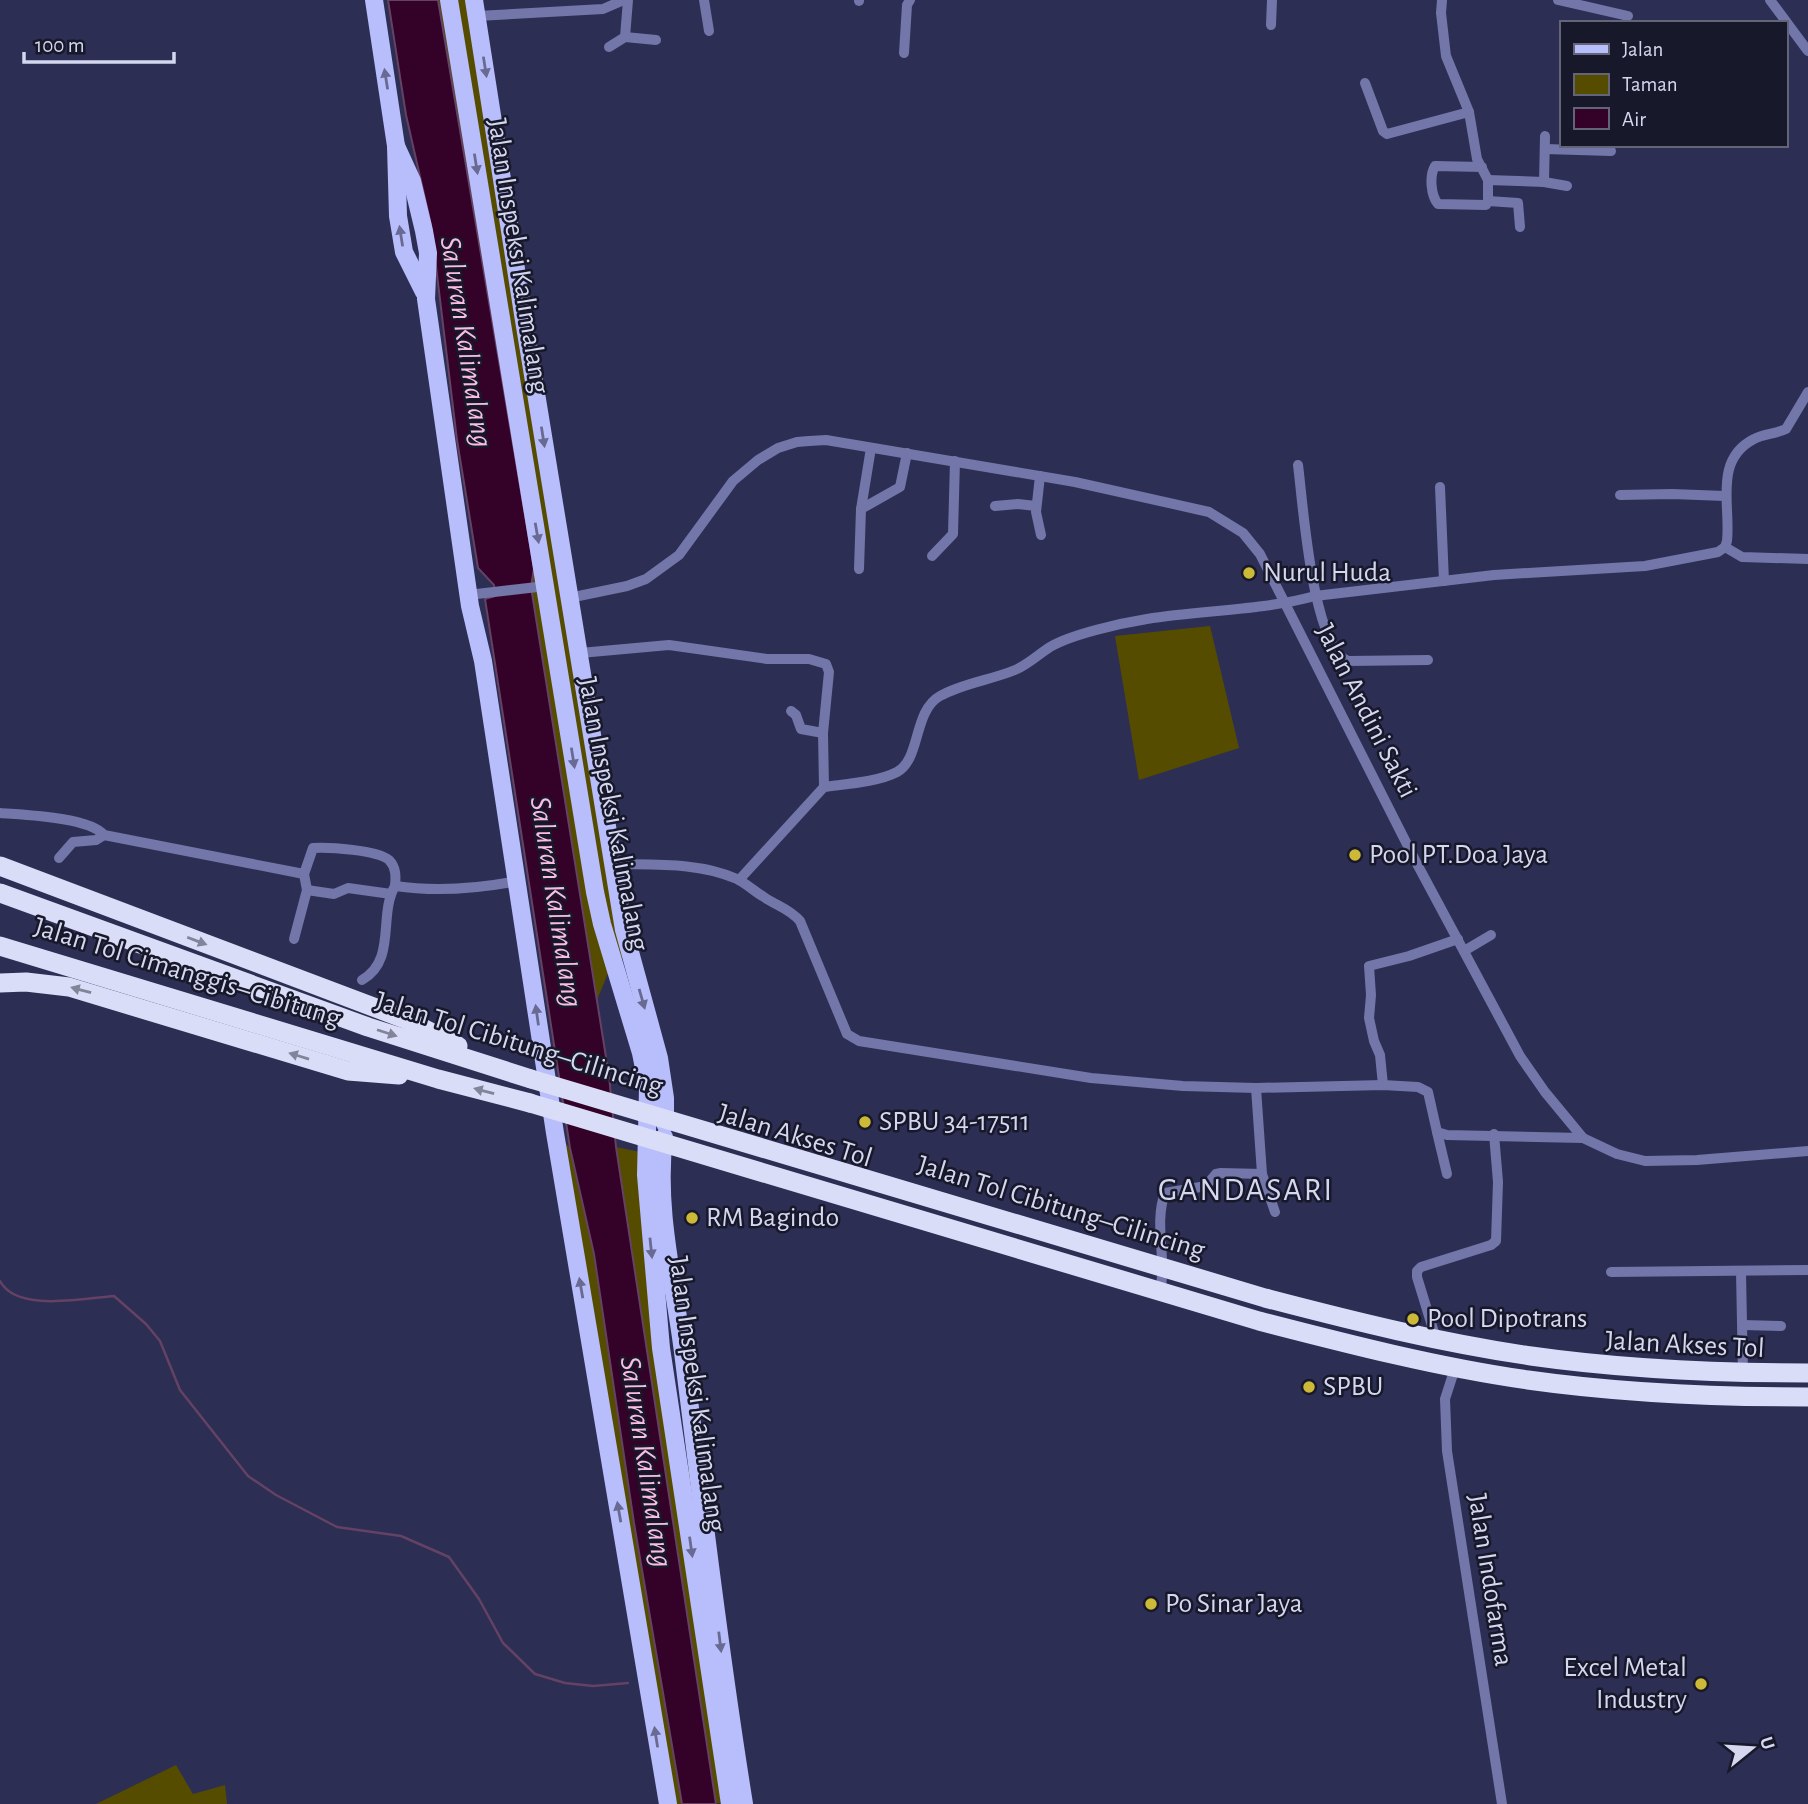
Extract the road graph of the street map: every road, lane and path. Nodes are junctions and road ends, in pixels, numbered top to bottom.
1 (374, 0) edge
2 (449, 0) edge
3 (626, 0) edge
4 (704, 0) edge
5 (910, 0) edge
6 (1272, 0) edge
7 (1442, 0) edge
8 (1558, 0) edge
9 (1769, 0) edge
10 (476, 8) edge
11 (1628, 16) dead end
12 (1785, 21) edge
13 (1787, 24) edge
14 (1271, 25) dead end
15 (709, 31) dead end
16 (625, 37) junction
17 (656, 40) dead end
18 (609, 47) dead end
19 (1808, 51) edge
20 (904, 53) dead end
21 (1365, 83) dead end
22 (1469, 112) junction
23 (1545, 136) dead end
24 (1545, 149) junction
25 (1611, 152) dead end
26 (1482, 167) junction
27 (1488, 180) junction
28 (1545, 182) junction
29 (1567, 186) dead end
30 (1488, 201) junction
31 (1520, 227) dead end
32 (1808, 392) edge
33 (871, 448) junction
34 (907, 453) junction
35 (955, 461) junction
36 (1298, 465) dead end
37 (1040, 476) junction
38 (1440, 487) dead end
39 (1620, 495) dead end
40 (1725, 496) junction
41 (995, 506) dead end
42 (1036, 506) junction
43 (861, 509) junction
44 (1041, 535) dead end
45 (1725, 547) junction
46 (932, 556) dead end
47 (1746, 557) junction
48 (1808, 559) edge
49 (859, 569) dead end
50 (1747, 571) dead end
51 (1444, 581) junction
52 (542, 586) junction
53 (468, 595) junction
54 (1315, 596) junction
55 (569, 598) junction
56 (1287, 603) junction
57 (580, 653) junction
58 (1428, 660) dead end
59 (791, 711) dead end
60 (823, 733) junction
61 (824, 787) junction
62 (0, 813) edge
63 (104, 835) junction
64 (0, 855) edge
65 (60, 858) dead end
66 (613, 864) junction
67 (0, 866) edge
68 (304, 874) junction
69 (739, 880) junction
70 (517, 881) junction
71 (307, 890) junction
72 (393, 890) junction
73 (0, 893) edge
74 (133, 917) junction
75 (1491, 935) dead end
76 (294, 939) dead end
77 (1458, 939) junction
78 (0, 946) edge
79 (1464, 951) junction
80 (621, 958) junction
81 (362, 980) dead end
82 (0, 983) edge
83 (438, 1079) junction
84 (1383, 1085) junction
85 (1256, 1088) junction
86 (544, 1090) junction
87 (639, 1122) junction
88 (665, 1130) junction
89 (1437, 1132) junction
90 (1494, 1134) junction
91 (1583, 1138) junction
92 (1808, 1151) edge
93 (1262, 1174) junction
94 (1447, 1174) dead end
95 (1275, 1212) dead end
96 (1808, 1270) edge
97 (1611, 1272) dead end
98 (1741, 1272) junction
99 (1162, 1279) junction
100 (1743, 1325) junction
101 (1782, 1326) dead end
102 (1367, 1337) junction
103 (1437, 1346) junction
104 (1457, 1364) junction
105 (1808, 1375) edge
106 (1743, 1376) junction
107 (1808, 1395) edge
108 (688, 1469) junction
109 (722, 1706) junction
110 (668, 1804) edge
111 (730, 1804) edge
112 (744, 1804) edge
113 (1503, 1804) edge

53 -> 1 main road
2 -> 52 main road, Jalan Inspeksi Kalimalang
3 - 10 street
3 - 16 street
4 - 15 street
5 - 20 street
6 - 14 street
7 - 22 street
8 - 11 street
9 - 12 street
10 -> 55 main road, Jalan Inspeksi Kalimalang
13 - 19 street
16 - 17 street
16 - 18 street
21 - 22 street
22 - 26 street
23 - 24 street
24 - 25 street
24 - 28 street
26 - 27 street
26 - 30 street
27 - 28 street
27 - 30 street
28 - 29 street
30 - 31 street
32 - 40 street
33 - 34 street, Jalan Andini Sakti
33 - 43 street
33 - 55 street, Jalan Andini Sakti
34 - 35 street, Jalan Andini Sakti
34 - 43 street
35 - 37 street, Jalan Andini Sakti
35 - 46 street
36 - 54 street
37 - 42 street
37 - 56 street, Jalan Andini Sakti
38 - 51 street
39 - 40 street
40 - 45 street
41 - 42 street
42 - 44 street
43 - 49 street
45 - 47 street
45 - 51 street
47 - 48 street
47 - 50 street
51 - 54 street
52 - 53 street
52 -> 80 main road, Jalan Inspeksi Kalimalang
53 - 70 main road
54 - 56 street
54 - 58 street
55 - 57 main road, Jalan Inspeksi Kalimalang
56 - 61 street
56 - 77 street, Jalan Andini Sakti
57 - 60 street
57 - 66 main road, Jalan Inspeksi Kalimalang
59 - 60 street
60 - 61 street
61 - 69 street
62 - 63 street
63 - 65 street
63 - 68 street
64 - 74 highway
66 - 69 street
66 - 80 main road, Jalan Inspeksi Kalimalang
67 - 74 highway
68 - 71 street
68 - 72 street
69 - 85 street
70 - 72 street
86 -> 70 main road
71 - 72 street
71 - 76 street
72 - 81 street
73 -> 86 highway, Jalan Tol Cibitung–Cilincing
74 -> 86 highway
75 - 79 street
77 - 79 street, Jalan Andini Sakti
77 - 84 street
78 - 83 highway, Jalan Tol Cimanggis–Cibitung
79 - 91 street, Jalan Andini Sakti
80 - 87 main road, Jalan Inspeksi Kalimalang
80 -> 88 main road, Jalan Inspeksi Kalimalang
83 -> 82 highway
107 -> 83 highway, Jalan Tol Cibitung–Cilincing, bridge
84 - 85 street
84 - 89 street
85 - 93 street
86 - 87 main road, Jalan Akses Tol, bridge
86 - 105 highway, Jalan Tol Cibitung–Cilincing, bridge
110 -> 86 main road
87 - 88 main road, Jalan Akses Tol
87 -> 108 main road, Jalan Inspeksi Kalimalang
88 - 99 main road, Jalan Akses Tol
88 - 108 main road, Jalan Inspeksi Kalimalang
89 - 90 street
89 - 94 street
90 - 91 street
90 - 103 street
91 - 92 street, Jalan Andini Sakti
93 - 95 street
93 - 99 street
96 - 98 street
97 - 98 street
98 - 100 street
99 - 102 main road, Jalan Akses Tol
100 - 101 street
100 - 106 street
102 - 103 main road, Jalan Akses Tol
102 - 104 main road, Jalan Akses Tol
103 - 106 main road, Jalan Akses Tol
104 - 107 main road, Jalan Akses Tol
104 - 113 street, Jalan Indofarma
105 - 106 main road, Jalan Akses Tol
108 -> 109 main road, Jalan Inspeksi Kalimalang
109 - 111 main road, Jalan Inspeksi Kalimalang
109 - 112 main road, Jalan Inspeksi Kalimalang

